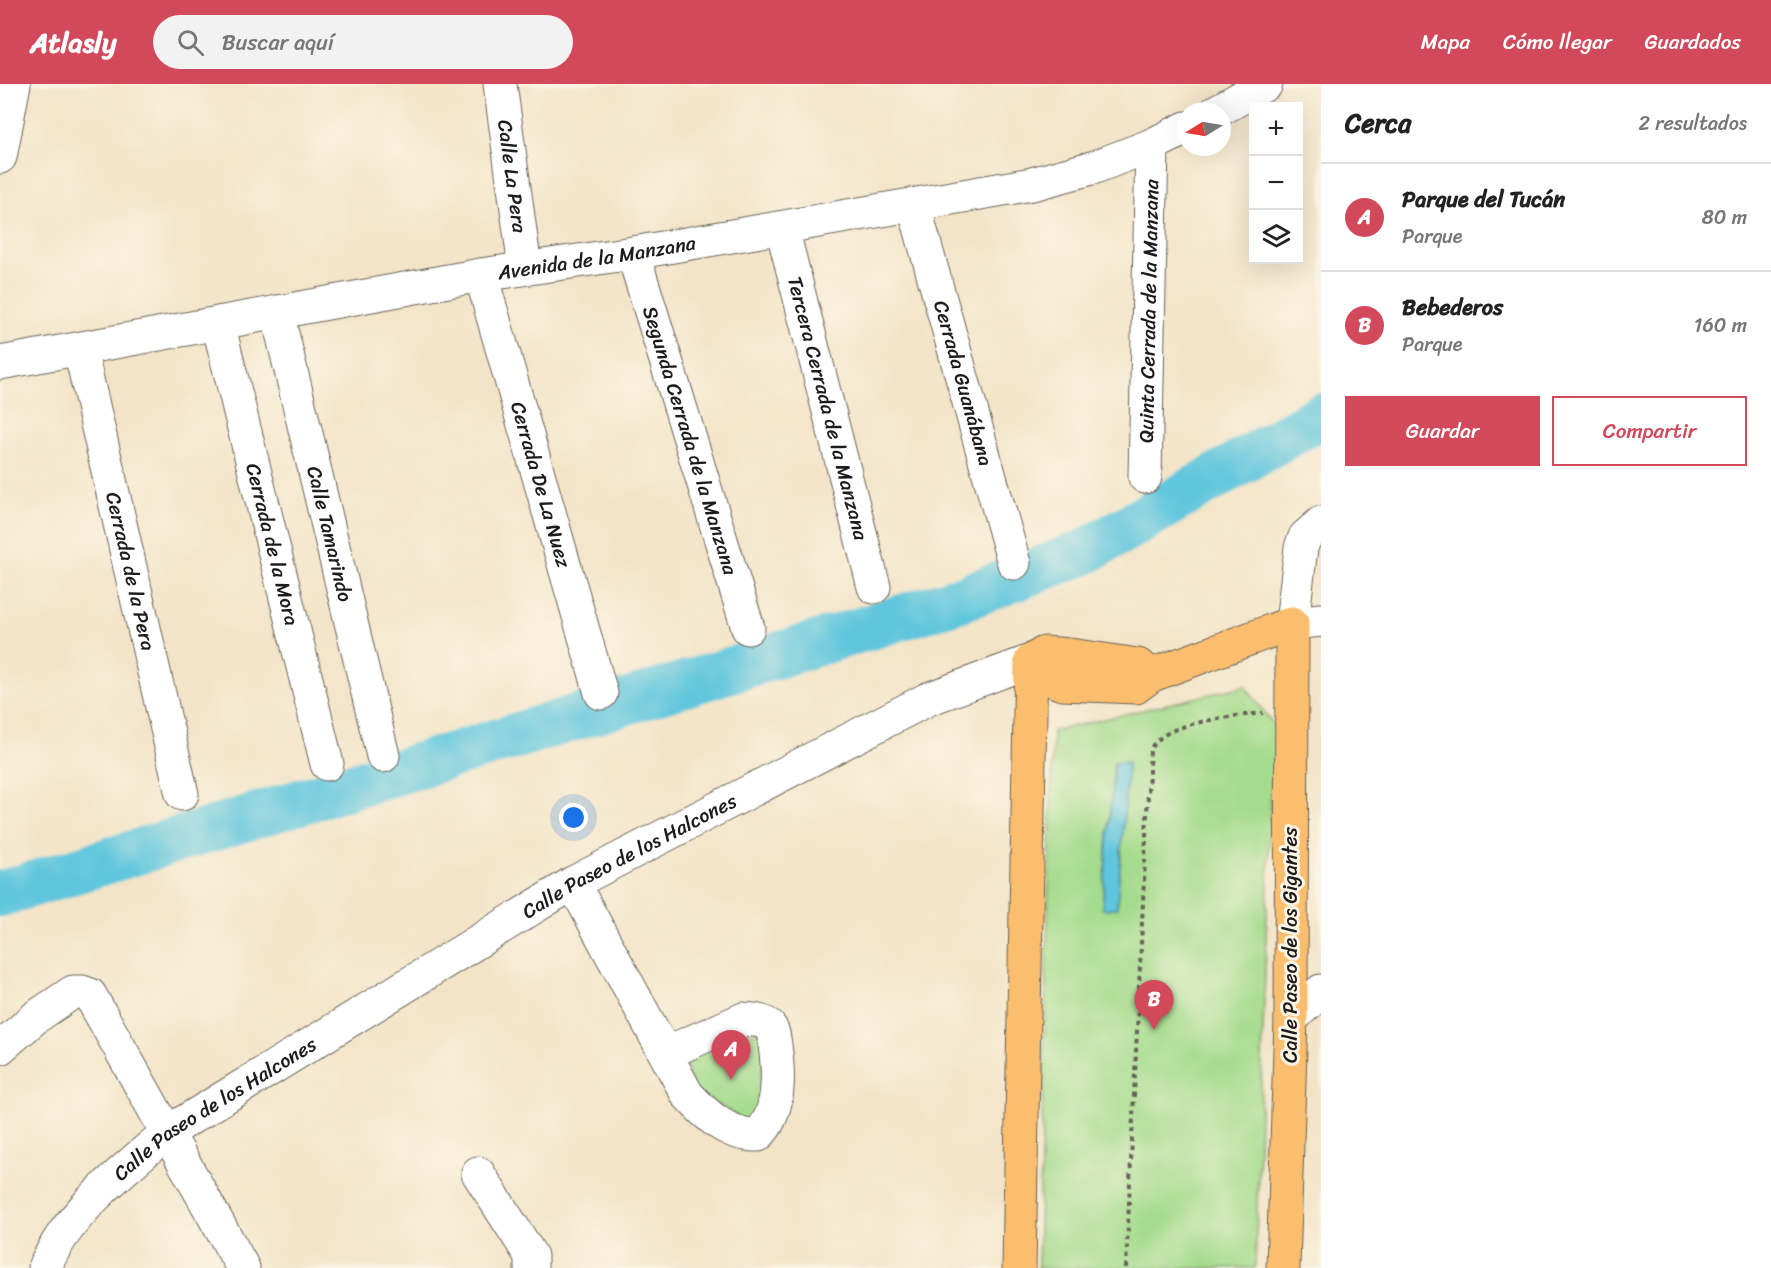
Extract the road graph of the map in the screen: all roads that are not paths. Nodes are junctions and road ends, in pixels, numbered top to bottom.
1 (14, 84) edge
2 (500, 84) edge
3 (1266, 84) edge
4 (1222, 100) edge
5 (1177, 132) edge
6 (1152, 144) junction
7 (0, 157) edge
8 (914, 206) junction
9 (782, 228) junction
10 (633, 253) junction
11 (525, 268) junction
12 (481, 275) junction
13 (277, 312) junction
14 (218, 323) junction
15 (80, 349) junction
16 (0, 363) edge
17 (1145, 477) dead end
18 (1321, 523) edge
19 (1014, 563) dead end
20 (874, 587) dead end
21 (1306, 621) edge
22 (748, 628) dead end
23 (1031, 661) junction
24 (601, 693) dead end
25 (383, 756) dead end
26 (327, 764) dead end
27 (182, 794) dead end
28 (573, 883) junction
29 (1321, 991) edge
30 (1291, 1019) junction
31 (0, 1048) edge
32 (666, 1053) dead end
33 (168, 1132) junction
34 (478, 1173) dead end
35 (537, 1264) edge
36 (45, 1268) edge
37 (243, 1268) edge
38 (1019, 1268) edge
39 (1283, 1268) edge

1 - 7 street
2 - 11 street, Calle La Pera
3 - 4 street
5 - 6 street, Avenida de la Manzana
6 - 8 street, Avenida de la Manzana
6 - 17 street, Quinta Cerrada de la Manzana
8 - 9 street, Avenida de la Manzana
8 - 19 street, Cerrada Guanábana
9 - 10 street, Avenida de la Manzana
9 - 20 street, Tercera Cerrada de la Manzana
10 - 11 street, Avenida de la Manzana
10 - 22 street, Segunda Cerrada de la Manzana
11 - 12 street, Avenida de la Manzana
12 - 13 street, Avenida de la Manzana
12 - 24 street, Cerrada De La Nuez
13 - 14 street, Avenida de la Manzana
13 - 25 street, Calle Tamarindo
14 - 15 street, Avenida de la Manzana
14 - 26 street, Cerrada de la Mora
15 - 16 street, Avenida de la Manzana
15 - 27 street, Cerrada de la Pera
18 - 21 street
21 - 23 main road, Calle Paseo de los Halcones
21 - 30 main road, Calle Paseo de los Gigantes
23 - 28 street, Calle Paseo de los Halcones
23 - 38 main road
28 - 32 street
28 - 33 street, Calle Paseo de los Halcones
29 - 30 street
30 - 39 main road, Calle Paseo de los Gigantes
31 - 33 street
33 - 36 street, Calle Paseo de los Halcones
33 - 37 street
34 - 35 street

